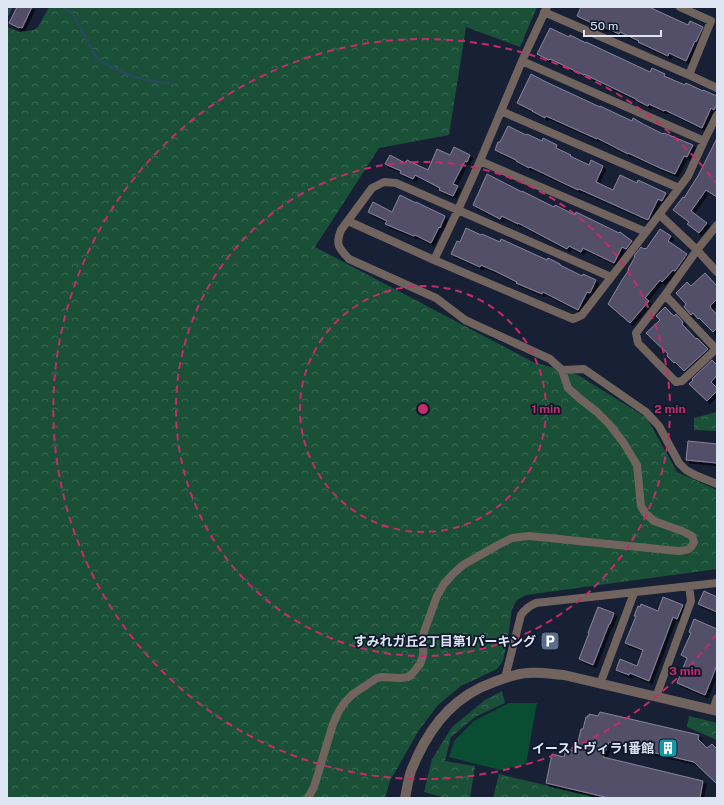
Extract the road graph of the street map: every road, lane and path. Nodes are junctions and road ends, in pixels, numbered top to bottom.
1 (680, 7) edge
2 (545, 10) edge
3 (522, 61) junction
4 (689, 75) junction
5 (717, 88) edge
6 (501, 111) junction
7 (717, 115) edge
8 (704, 141) junction
9 (480, 161) junction
10 (679, 188) junction
11 (458, 210) junction
12 (660, 215) junction
13 (348, 221) junction
14 (717, 225) edge
15 (646, 232) junction
16 (697, 250) junction
17 (434, 260) junction
18 (717, 272) edge
19 (611, 277) junction
20 (665, 295) junction
21 (717, 350) edge
22 (562, 370) junction
23 (717, 484) edge
24 (717, 583) edge
25 (689, 586) junction
26 (634, 593) junction
27 (505, 678) junction
28 (600, 684) junction
29 (656, 697) junction
30 (717, 698) edge
31 (715, 710) edge
32 (308, 798) edge
33 (405, 798) edge

1 - 4 street
2 - 3 street
2 - 4 street
3 - 6 street
3 - 8 street
4 - 5 street
6 - 9 street
6 - 10 street
7 - 8 street
8 - 10 street
9 - 11 street
9 - 15 street
10 - 12 street
11 - 13 street
11 - 17 street
11 - 19 street
12 - 15 street
12 - 16 street
13 - 17 street
13 - 22 street
14 - 16 street
15 - 19 street
16 - 18 street
16 - 20 street
17 - 19 street
20 - 21 street
20 - 21 street
22 - 23 street
22 - 32 street
24 - 25 street
25 - 26 street
25 - 29 street
26 - 27 street
26 - 28 street
27 - 28 street
27 - 33 street
28 - 29 street
29 - 31 street
30 - 31 street

